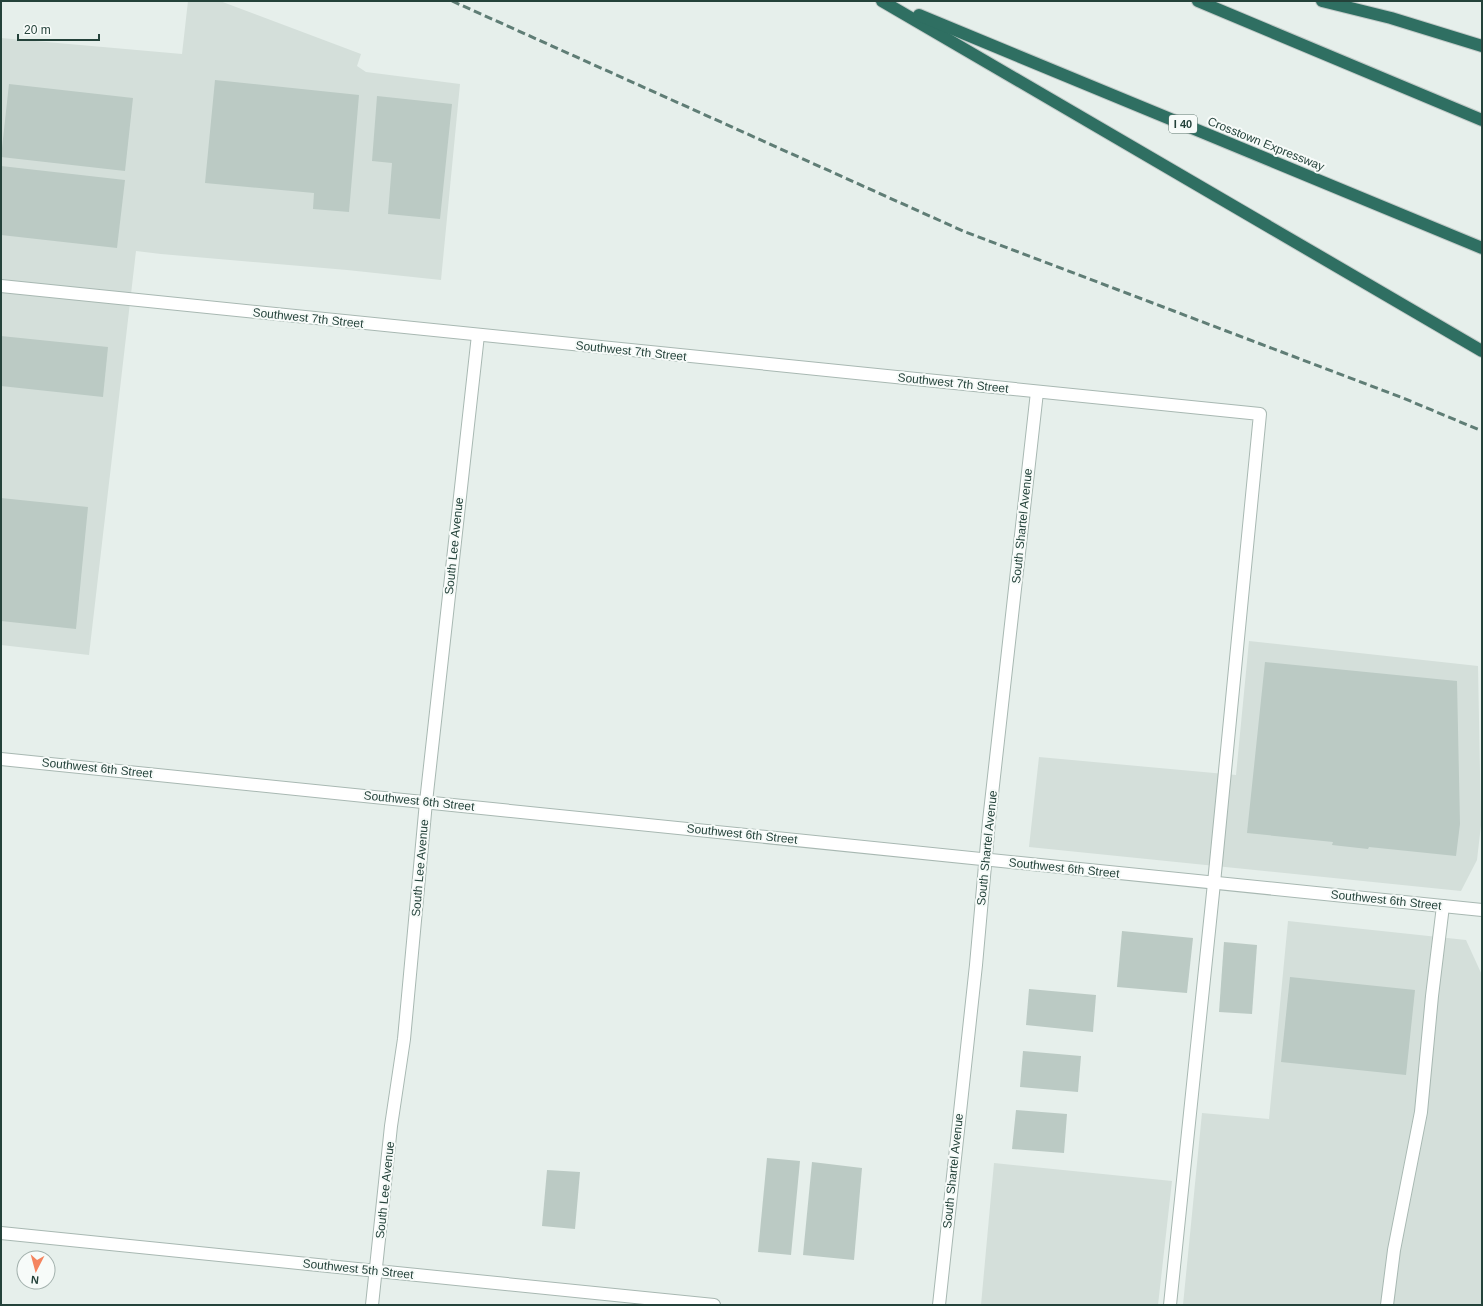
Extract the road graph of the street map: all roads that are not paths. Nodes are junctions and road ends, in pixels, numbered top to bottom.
1 (883, 1) edge
2 (1198, 1) edge
3 (1322, 1) edge
4 (1482, 46) edge
5 (1482, 120) edge
6 (1482, 248) edge
7 (1, 286) edge
8 (478, 335) junction
9 (1482, 351) edge
10 (1037, 392) junction
11 (1, 759) edge
12 (426, 802) junction
13 (986, 860) junction
14 (1214, 883) junction
15 (1444, 906) junction
16 (1482, 910) edge
17 (1, 1233) edge
18 (376, 1271) junction
19 (604, 1299) edge
20 (372, 1305) edge
21 (714, 1305) edge
22 (939, 1305) edge
23 (1170, 1305) edge
24 (1387, 1305) edge

1 - 6 highway, Crosstown Expressway / I 40
1 - 9 highway
2 - 5 highway
3 - 4 highway
7 - 8 street, Southwest 7th Street
8 - 10 street, Southwest 7th Street
8 - 12 street, South Lee Avenue
10 - 13 street, South Shartel Avenue
10 - 14 street, Southwest 7th Street
11 - 12 street, Southwest 6th Street
12 - 13 street, Southwest 6th Street
12 - 18 street, South Lee Avenue
13 - 14 street, Southwest 6th Street
13 - 22 street, South Shartel Avenue
14 - 15 street, Southwest 6th Street
14 - 23 street
15 - 16 street, Southwest 6th Street
15 - 24 street
17 - 18 street, Southwest 5th Street
18 - 19 street, Southwest 5th Street
18 - 20 street, South Lee Avenue
19 - 21 street, Southwest 5th Street

